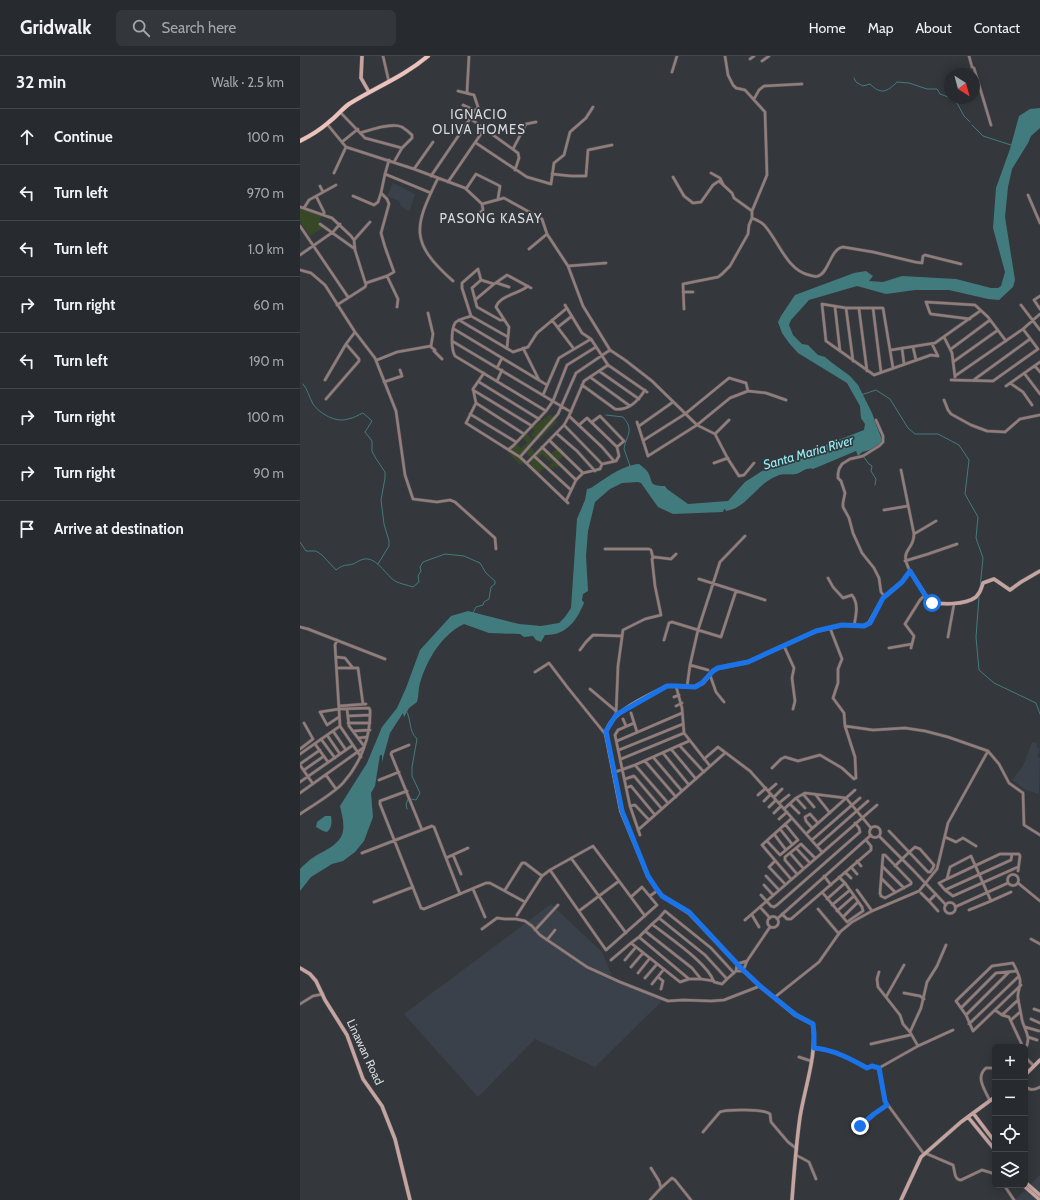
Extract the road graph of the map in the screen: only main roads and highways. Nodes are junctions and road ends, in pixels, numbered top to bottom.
1 (428, 56) edge
2 (300, 141) edge

1 - 2 main road

